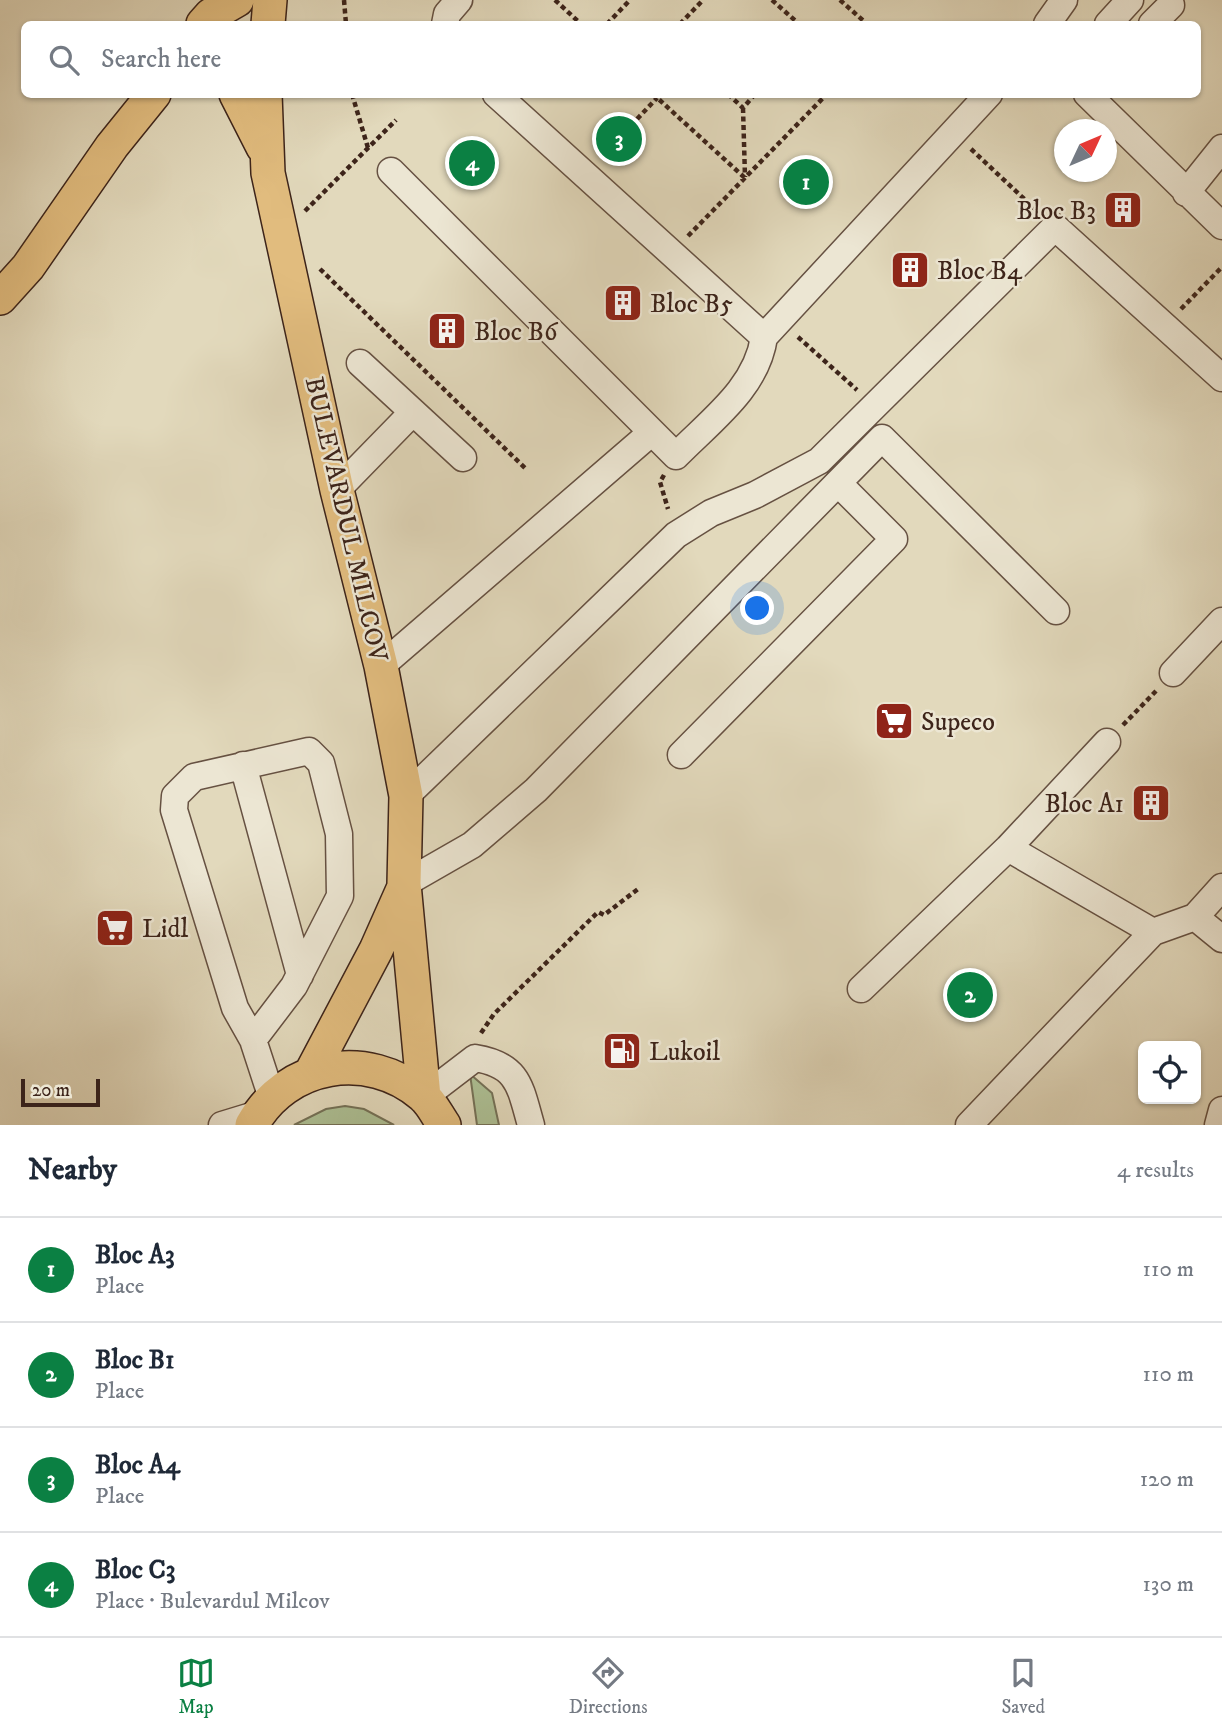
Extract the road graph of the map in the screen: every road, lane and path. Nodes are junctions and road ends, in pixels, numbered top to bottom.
1 (344, 0) edge
2 (459, 0) edge
3 (555, 0) edge
4 (630, 0) edge
5 (704, 0) edge
6 (772, 0) edge
7 (840, 0) edge
8 (1130, 0) edge
9 (255, 5) edge
10 (1171, 5) dead end
11 (206, 21) edge
12 (235, 21) edge
13 (346, 21) edge
14 (446, 21) edge
15 (578, 21) edge
16 (610, 21) edge
17 (683, 21) edge
18 (796, 21) edge
19 (862, 21) edge
20 (1111, 21) edge
21 (1155, 21) edge
22 (155, 98) edge
23 (238, 98) edge
24 (265, 98) edge
25 (353, 98) edge
26 (500, 98) edge
27 (653, 98) edge
28 (657, 98) edge
29 (732, 98) edge
30 (752, 98) edge
31 (823, 98) edge
32 (986, 98) edge
33 (1091, 98) edge
34 (743, 108) junction
35 (396, 120) dead end
36 (955, 135) junction
37 (368, 148) junction
38 (1222, 148) edge
39 (267, 156) junction
40 (391, 171) joint
41 (584, 174) junction
42 (746, 177) junction
43 (1186, 193) junction
44 (1222, 226) edge
45 (1055, 227) junction
46 (283, 232) junction
47 (669, 254) junction
48 (1222, 267) edge
49 (0, 298) edge
50 (1165, 325) junction
51 (772, 329) junction
52 (359, 363) dead end
53 (1222, 378) edge
54 (875, 406) junction
55 (413, 412) junction
56 (652, 432) junction
57 (676, 456) junction
58 (463, 458) dead end
59 (526, 469) dead end
60 (838, 483) junction
61 (337, 490) junction
62 (676, 535) junction
63 (1056, 611) dead end
64 (1222, 621) edge
65 (381, 666) junction
66 (1174, 673) joint
67 (1107, 742) joint
68 (681, 755) dead end
69 (243, 765) junction
70 (406, 796) junction
71 (1008, 848) junction
72 (404, 884) junction
73 (1222, 887) edge
74 (638, 890) dead end
75 (1195, 916) junction
76 (1153, 932) junction
77 (1222, 939) edge
78 (300, 975) junction
79 (861, 989) dead end
80 (253, 1040) junction
81 (475, 1058) junction
82 (311, 1073) junction
83 (425, 1097) junction
84 (1222, 1110) edge
85 (260, 1112) edge
86 (222, 1125) edge
87 (444, 1125) edge
88 (531, 1125) edge
89 (969, 1125) edge
90 (1218, 1125) edge

1 - 13 path
2 - 14 street
3 - 15 path
4 - 16 path
5 - 17 path
6 - 18 path
7 - 19 path
8 - 20 street
9 - 11 main road
9 - 12 main road
10 - 21 street
22 - 49 main road
23 - 39 main road, BULEVARDUL MILCOV
24 - 39 main road, BULEVARDUL MILCOV
25 - 37 path
26 - 41 street
27 - 41 path
28 - 42 path
29 - 34 path
30 - 34 path
31 - 42 path
32 - 36 street
33 - 43 street
34 - 42 path
35 - 37 path
36 - 45 path
36 - 51 street
37 - 40 path
37 - 46 path
38 - 43 street
39 - 46 main road, BULEVARDUL MILCOV
40 - 56 street
41 - 47 street
42 - 47 path
43 - 44 street
45 - 50 street
45 - 54 street
46 - 59 path
46 - 61 main road, BULEVARDUL MILCOV
47 - 51 street
48 - 50 path
50 - 53 street
51 - 54 path
51 - 57 street
52 - 55 street
54 - 62 street
55 - 58 street
55 - 61 street
56 - 57 street
56 - 65 street
57 - 62 path
60 - 63 street
60 - 68 street
60 - 72 street
61 - 65 main road, BULEVARDUL MILCOV
62 - 70 street
64 - 66 street
65 - 70 main road, BULEVARDUL MILCOV
66 - 67 path
67 - 71 street
69 - 78 street
69 - 78 street
69 - 80 street
70 - 72 main road, BULEVARDUL MILCOV
71 - 76 street
71 - 79 street
72 - 82 main road, BULEVARDUL MILCOV
72 - 83 main road, BULEVARDUL MILCOV
73 - 75 street
74 - 81 path
75 - 76 street
75 - 77 street
76 - 89 street
78 - 80 street
80 - 85 street
81 - 83 street
81 - 88 street
82 - 83 main road
82 - 85 main road
83 - 87 main road
84 - 90 street
85 - 86 street

